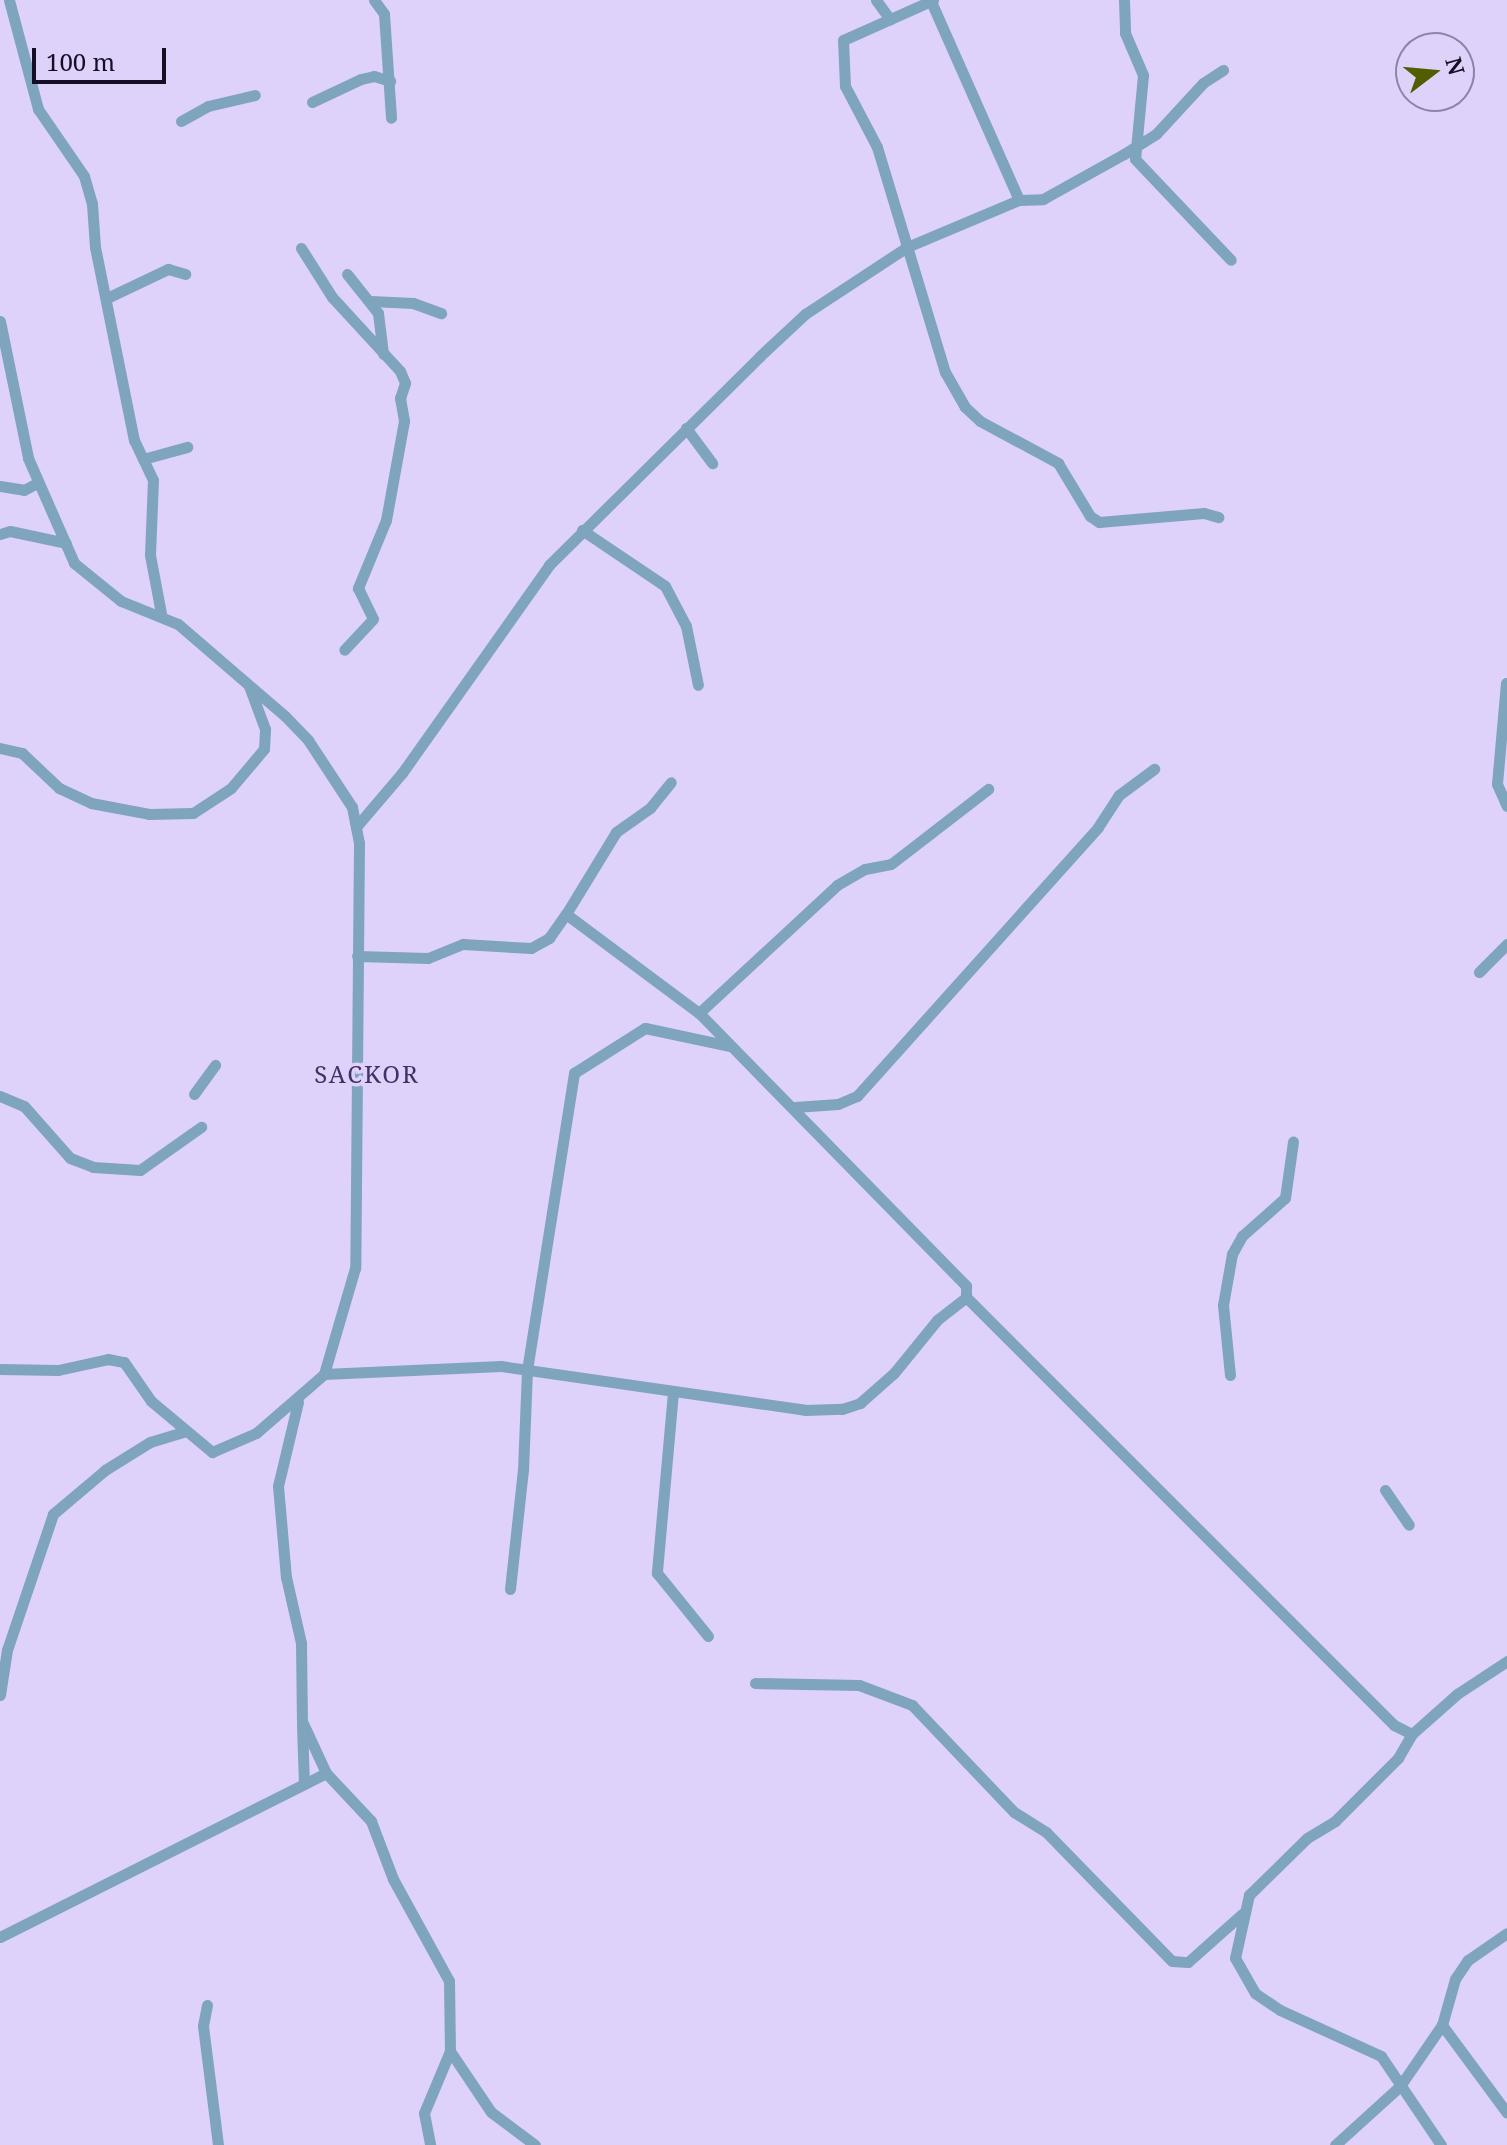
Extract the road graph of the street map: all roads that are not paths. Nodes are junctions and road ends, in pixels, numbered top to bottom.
1 (9, 0) edge
2 (374, 0) edge
3 (876, 0) edge
4 (932, 0) edge
5 (1124, 0) edge
6 (890, 19) junction
7 (1223, 70) dead end
8 (390, 81) junction
9 (255, 95) dead end
10 (312, 102) dead end
11 (391, 118) dead end
12 (181, 121) dead end
13 (1133, 147) junction
14 (1019, 200) junction
15 (907, 247) junction
16 (301, 248) dead end
17 (1231, 260) dead end
18 (185, 274) dead end
19 (347, 274) dead end
20 (107, 298) junction
21 (371, 301) junction
22 (441, 313) dead end
23 (0, 321) edge
24 (383, 354) junction
25 (686, 428) junction
26 (187, 447) dead end
27 (143, 459) junction
28 (712, 463) dead end
29 (37, 483) junction
30 (0, 486) edge
31 (1218, 517) dead end
32 (0, 521) edge
33 (57, 528) junction
34 (582, 530) junction
35 (5, 532) edge
36 (38, 537) junction
37 (66, 543) junction
38 (161, 613) junction
39 (344, 650) dead end
40 (1506, 683) edge
41 (698, 685) dead end
42 (249, 686) junction
43 (0, 748) edge
44 (1154, 769) dead end
45 (671, 782) dead end
46 (988, 789) dead end
47 (1507, 806) edge
48 (356, 827) junction
49 (566, 914) junction
50 (1507, 944) edge
51 (357, 956) junction
52 (1479, 972) dead end
53 (699, 1013) junction
54 (731, 1046) junction
55 (215, 1065) dead end
56 (194, 1094) dead end
57 (0, 1096) edge
58 (795, 1107) junction
59 (201, 1127) dead end
60 (1293, 1142) dead end
61 (966, 1297) junction
62 (0, 1369) edge
63 (527, 1370) junction
64 (324, 1374) junction
65 (1230, 1375) dead end
66 (673, 1392) junction
67 (298, 1402) junction
68 (186, 1431) junction
69 (1385, 1490) dead end
70 (1409, 1525) dead end
71 (510, 1589) dead end
72 (708, 1636) dead end
73 (1507, 1661) edge
74 (755, 1683) dead end
75 (0, 1695) edge
76 (302, 1721) junction
77 (1412, 1734) junction
78 (326, 1773) junction
79 (304, 1784) junction
80 (1242, 1914) junction
81 (1507, 1933) edge
82 (0, 1937) edge
83 (207, 2005) dead end
84 (1442, 2025) junction
85 (450, 2051) junction
86 (1400, 2086) junction
87 (1507, 2113) edge
88 (218, 2145) edge
89 (430, 2145) edge
90 (535, 2145) edge
91 (1335, 2145) edge
92 (1441, 2145) edge

1 - 20 street
2 - 8 street
3 - 6 street
4 - 6 street
4 - 14 street
5 - 13 street
6 - 15 street
7 - 13 street
8 - 10 street
8 - 11 street
9 - 12 street
13 - 14 street
13 - 17 street
14 - 15 street
15 - 25 street
15 - 31 street
16 - 24 street
18 - 20 street
19 - 21 street
20 - 27 street
21 - 22 street
21 - 24 street
23 - 29 street
24 - 39 street
25 - 28 street
25 - 34 street
26 - 27 street
27 - 38 street
29 - 30 street
29 - 33 street
32 - 35 street
33 - 36 street
33 - 37 street
34 - 41 street
34 - 48 street
35 - 36 street
36 - 37 street
37 - 38 street
38 - 42 street
40 - 47 street
42 - 43 street
42 - 48 street
44 - 58 street
45 - 49 street
46 - 53 street
48 - 51 street
49 - 51 street
49 - 53 street
50 - 52 street
51 - 64 street
53 - 54 street
54 - 58 street
54 - 63 street
55 - 56 street
57 - 59 street
58 - 61 street
60 - 65 street
61 - 66 street
61 - 77 street
62 - 68 street
63 - 64 street
63 - 66 street
63 - 71 street
64 - 67 street
66 - 72 street
67 - 68 street
67 - 76 street
68 - 75 street
69 - 70 street
73 - 77 street
74 - 80 street
76 - 78 street
76 - 79 street
77 - 80 street
78 - 79 street
78 - 85 street
79 - 82 street
80 - 86 street
81 - 84 street
83 - 88 street
84 - 86 street
84 - 87 street
85 - 89 street
85 - 90 street
86 - 91 street
86 - 92 street

